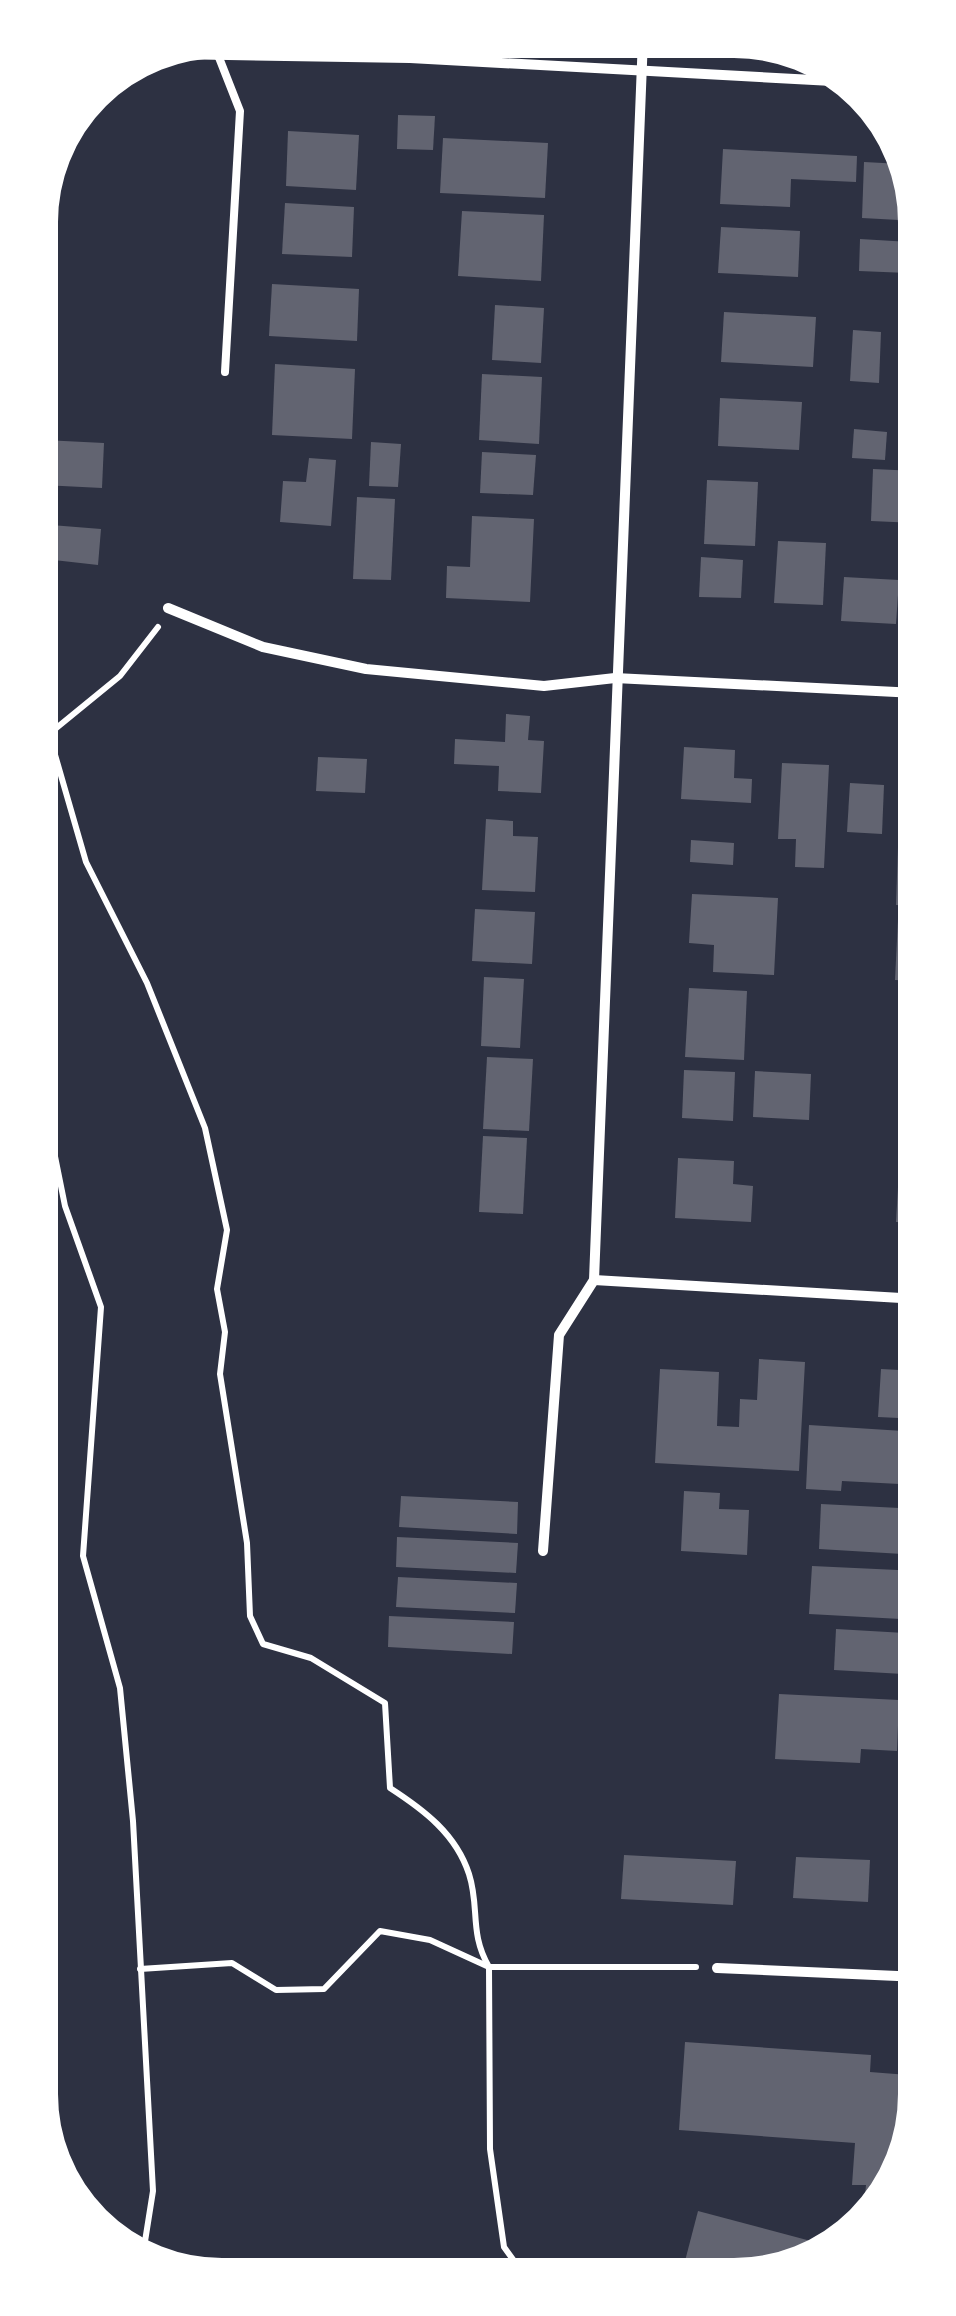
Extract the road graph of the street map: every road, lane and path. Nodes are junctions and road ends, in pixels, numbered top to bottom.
1 (642, 52) edge
2 (201, 55) edge
3 (218, 55) junction
4 (641, 70) junction
5 (826, 81) edge
6 (225, 372) dead end
7 (168, 608) joint
8 (615, 678) junction
9 (904, 692) edge
10 (53, 730) edge
11 (53, 750) edge
12 (53, 1141) edge
13 (594, 1280) junction
14 (903, 1297) edge
15 (543, 1551) dead end
16 (489, 1966) junction
17 (718, 1968) joint
18 (140, 1969) junction
19 (903, 1976) edge
20 (144, 2245) edge
21 (516, 2264) edge

1 - 4 street
2 - 3 street
3 - 4 street
3 - 6 lane
4 - 5 street
4 - 8 street
7 - 8 street
7 - 10 path
8 - 9 street
8 - 13 street
11 - 16 path
12 - 18 path
13 - 14 street
13 - 15 street
16 - 17 path
16 - 18 path
16 - 21 path
17 - 19 street
18 - 20 path

